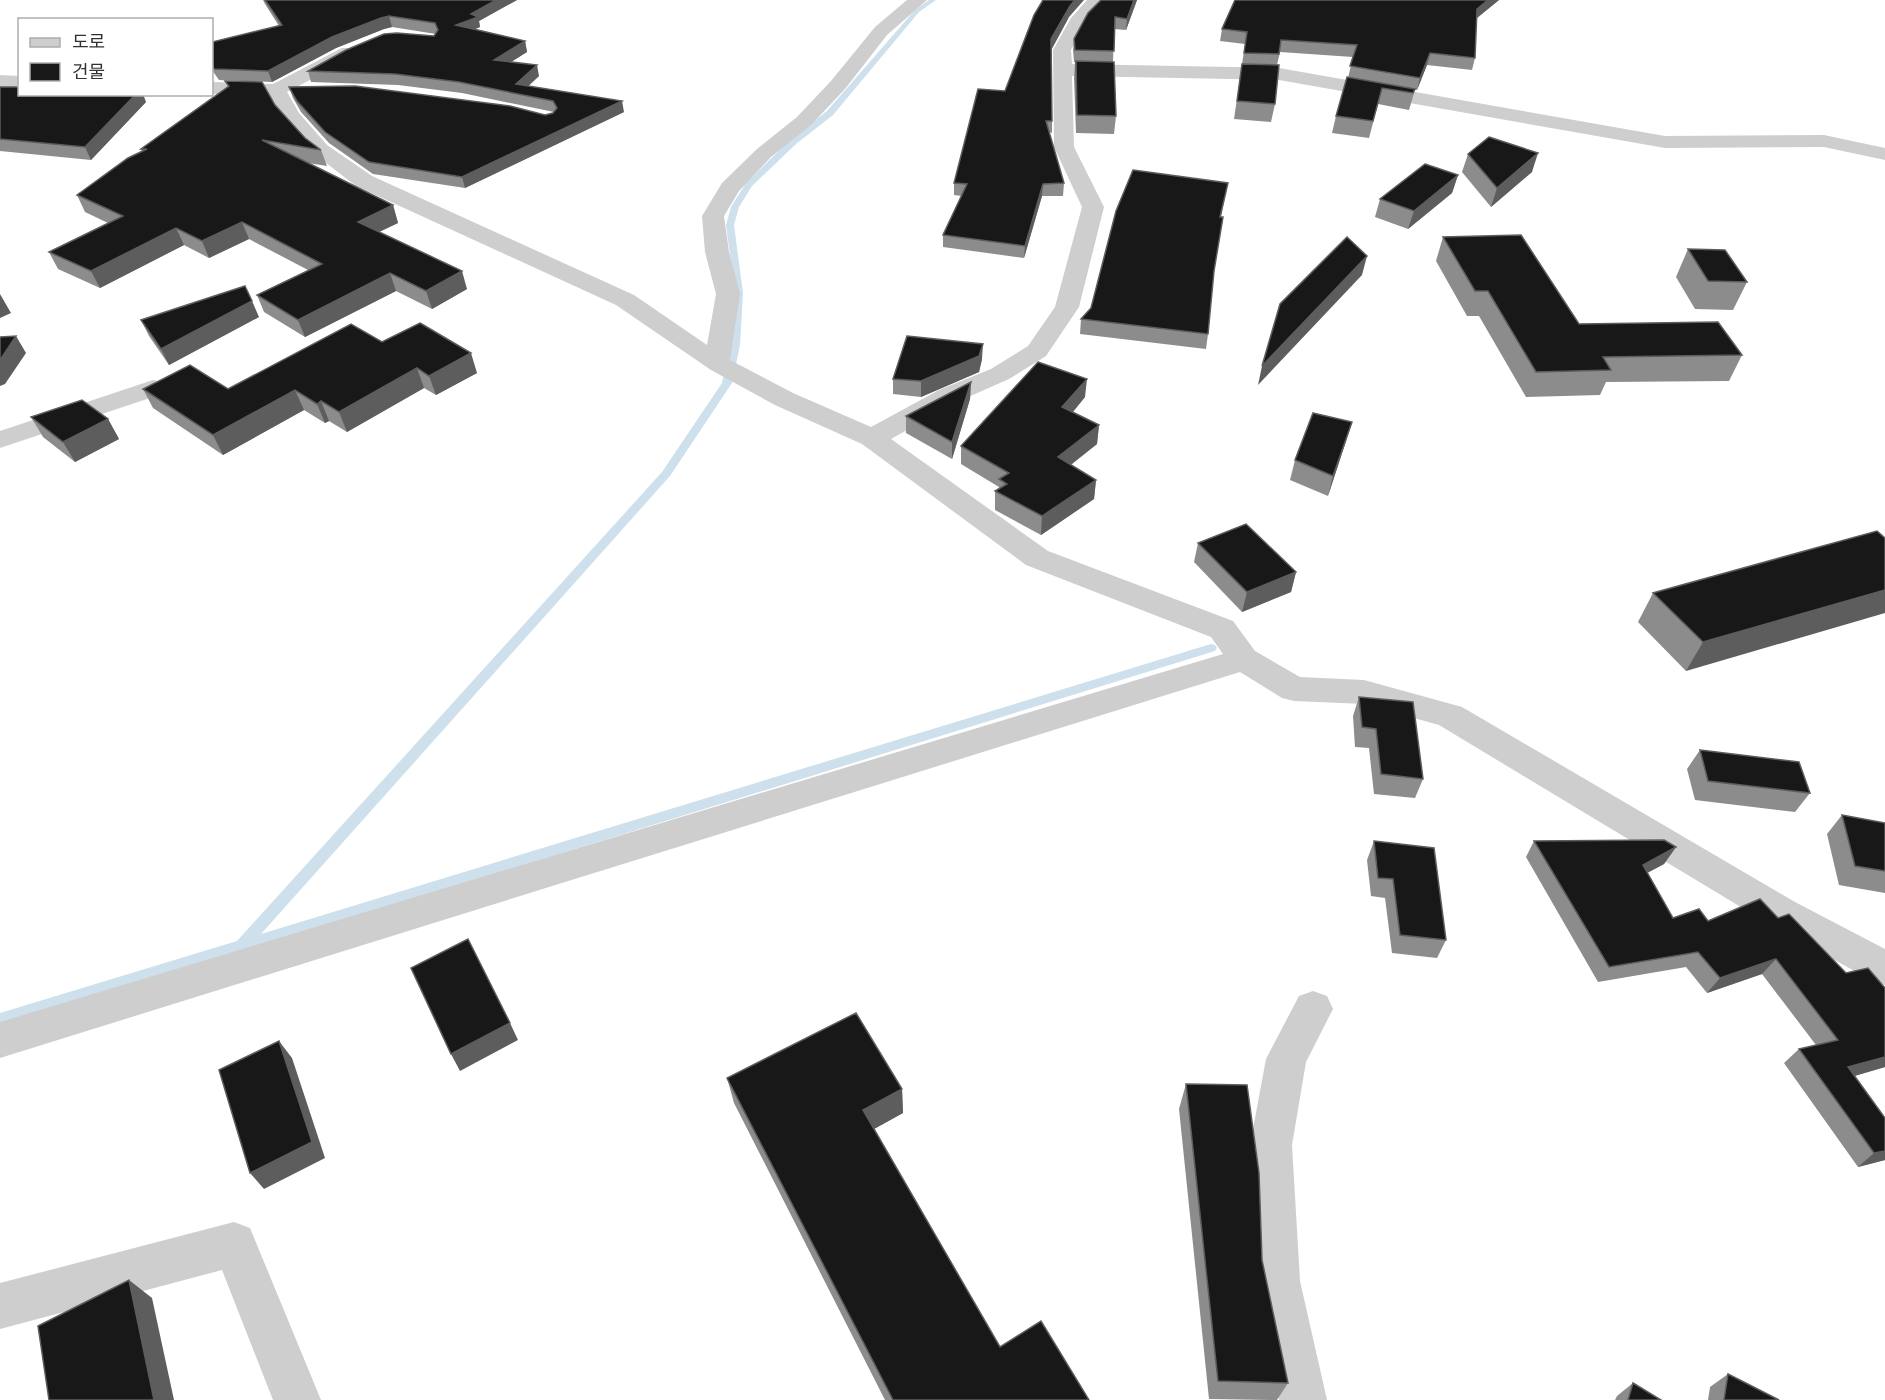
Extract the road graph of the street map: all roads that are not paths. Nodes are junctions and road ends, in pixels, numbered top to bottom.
1 (918, 0) edge
2 (1099, 0) edge
3 (363, 46) edge
4 (1062, 70) junction
5 (0, 81) edge
6 (18, 82) edge
7 (213, 88) edge
8 (323, 89) edge
9 (276, 90) junction
10 (1885, 154) edge
11 (728, 369) junction
12 (153, 388) edge
13 (872, 438) junction
14 (0, 440) edge
15 (1244, 659) junction
16 (1885, 968) edge
17 (1312, 1009) dead end
18 (0, 1040) edge
19 (0, 1306) edge
20 (297, 1400) edge
21 (1303, 1400) edge

1 - 11 street
2 - 4 street
3 - 9 street
4 - 10 street
4 - 13 street
5 - 6 street
7 - 9 street
8 - 9 street
9 - 11 street
11 - 13 street
12 - 14 street
13 - 15 street
15 - 16 street
15 - 18 street
17 - 21 street
19 - 20 street

